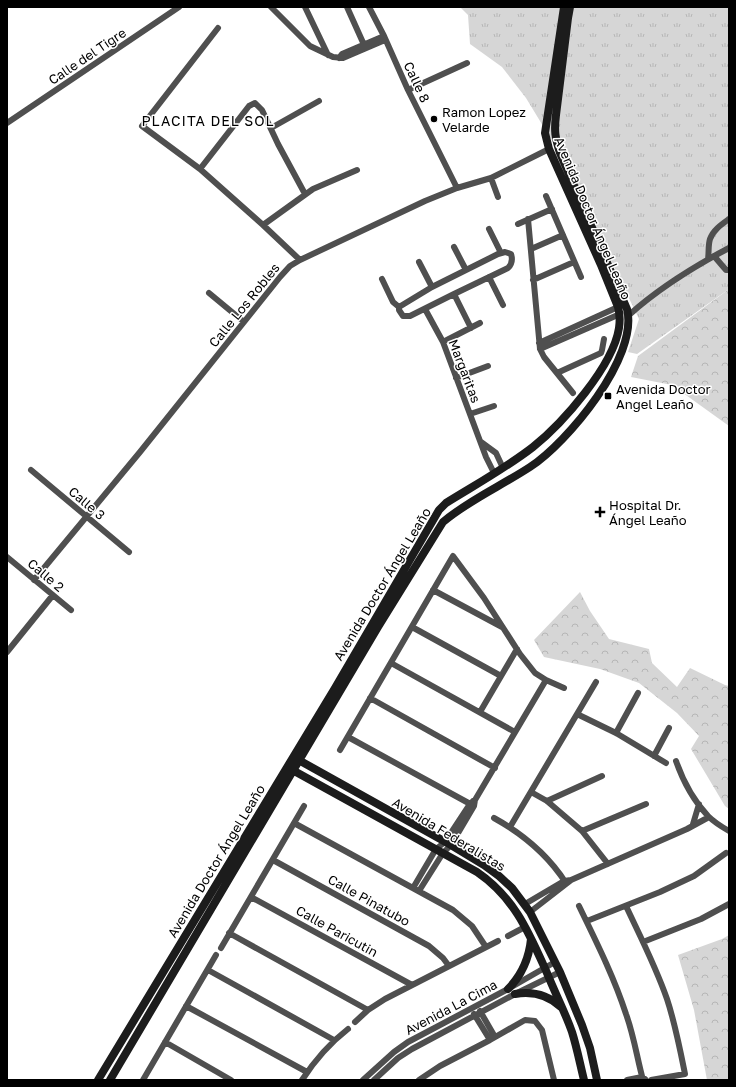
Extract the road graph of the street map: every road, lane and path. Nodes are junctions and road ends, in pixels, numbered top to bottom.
1 (179, 7) edge
2 (272, 7) edge
3 (306, 7) edge
4 (346, 7) edge
5 (369, 7) edge
6 (564, 7) edge
7 (570, 7) edge
8 (218, 28) dead end
9 (385, 38) junction
10 (365, 47) junction
11 (328, 55) junction
12 (467, 62) dead end
13 (408, 90) junction
14 (319, 101) dead end
15 (7, 123) edge
16 (271, 128) junction
17 (549, 149) junction
18 (200, 169) junction
19 (357, 170) dead end
20 (491, 178) junction
21 (457, 188) junction
22 (305, 194) junction
23 (498, 196) dead end
24 (546, 196) dead end
25 (552, 210) junction
26 (729, 219) edge
27 (528, 220) junction
28 (518, 224) dead end
29 (263, 225) junction
30 (489, 229) dead end
31 (563, 235) junction
32 (454, 247) dead end
33 (729, 248) edge
34 (531, 249) junction
35 (501, 253) junction
36 (711, 257) junction
37 (300, 260) junction
38 (419, 262) dead end
39 (574, 262) junction
40 (466, 270) junction
41 (729, 270) edge
42 (489, 277) junction
43 (581, 277) dead end
44 (382, 279) dead end
45 (534, 280) junction
46 (432, 287) junction
47 (209, 293) dead end
48 (454, 294) junction
49 (503, 305) dead end
50 (399, 307) junction
51 (425, 309) junction
52 (619, 310) junction
53 (628, 315) junction
54 (598, 316) junction
55 (244, 322) junction
56 (600, 322) junction
57 (480, 323) dead end
58 (471, 328) junction
59 (604, 339) dead end
60 (443, 342) junction
61 (540, 346) junction
62 (488, 366) dead end
63 (557, 373) junction
64 (456, 378) junction
65 (574, 393) dead end
66 (494, 406) dead end
67 (470, 414) junction
68 (481, 442) junction
69 (503, 468) junction
70 (31, 470) dead end
71 (494, 474) junction
72 (87, 516) junction
73 (129, 552) dead end
74 (7, 557) edge
75 (34, 580) junction
76 (433, 590) junction
77 (53, 595) junction
78 (71, 610) dead end
79 (412, 627) junction
80 (503, 627) junction
81 (517, 649) junction
82 (7, 652) edge
83 (390, 663) junction
84 (502, 676) junction
85 (546, 680) junction
86 (596, 682) dead end
87 (564, 688) dead end
88 (638, 693) dead end
89 (370, 698) junction
90 (480, 712) junction
91 (577, 714) junction
92 (669, 728) dead end
93 (515, 732) junction
94 (616, 733) junction
95 (348, 737) junction
96 (340, 750) dead end
97 (654, 756) junction
98 (296, 759) junction
99 (676, 761) dead end
100 (666, 763) dead end
101 (495, 768) junction
102 (290, 769) junction
103 (602, 776) dead end
104 (531, 792) junction
105 (547, 801) junction
106 (473, 803) junction
107 (646, 804) dead end
108 (699, 804) junction
109 (304, 806) dead end
110 (709, 817) junction
111 (494, 818) dead end
112 (294, 823) junction
113 (694, 824) junction
114 (510, 827) junction
115 (255, 828) junction
116 (582, 831) junction
117 (729, 831) edge
118 (448, 844) junction
119 (439, 851) junction
120 (726, 853) dead end
121 (273, 860) junction
122 (608, 864) junction
123 (426, 865) junction
124 (432, 868) junction
125 (568, 882) junction
126 (413, 888) junction
127 (419, 892) junction
128 (251, 897) junction
129 (525, 904) junction
130 (729, 904) edge
131 (579, 906) dead end
132 (626, 906) junction
133 (530, 912) junction
134 (587, 921) junction
135 (525, 927) junction
136 (229, 933) junction
137 (508, 936) dead end
138 (531, 938) junction
139 (498, 941) dead end
140 (643, 942) junction
141 (486, 947) junction
142 (221, 948) dead end
143 (216, 955) dead end
144 (555, 962) junction
145 (449, 966) junction
146 (544, 968) junction
147 (208, 970) junction
148 (560, 972) junction
149 (549, 978) junction
150 (412, 985) junction
151 (512, 992) junction
152 (186, 1006) junction
153 (474, 1007) junction
154 (368, 1010) junction
155 (564, 1010) junction
156 (478, 1015) junction
157 (355, 1022) dead end
158 (348, 1029) dead end
159 (492, 1039) junction
160 (334, 1040) junction
161 (165, 1042) junction
162 (307, 1072) junction
163 (646, 1079) edge
164 (98, 1080) edge
165 (110, 1080) edge
166 (142, 1080) edge
167 (231, 1080) edge
168 (302, 1080) edge
169 (363, 1080) edge
170 (374, 1080) edge
171 (419, 1080) edge
172 (554, 1080) edge
173 (584, 1080) edge
174 (597, 1080) edge
175 (627, 1080) edge

1 - 15 street, Calle del Tigre
2 - 11 street
3 - 11 street
4 - 10 street
5 - 9 street, Calle 8
6 - 17 street, Avenida Doctor Ángel Leaño
7 - 53 street, Avenida Doctor Ángel Leaño
8 - 18 street
9 - 10 street
9 - 13 street, Calle 8
10 - 11 street
12 - 13 street
13 - 21 street, Calle 8
14 - 16 street
16 - 18 street
16 - 22 street
17 - 20 street, Calle Los Robles
17 - 52 street, Avenida Doctor Ángel Leaño
18 - 29 street
19 - 22 street
20 - 21 street, Calle Los Robles
20 - 23 street
21 - 37 street, Calle Los Robles
22 - 29 street
24 - 25 street
25 - 27 street
25 - 31 street
26 - 36 street
27 - 28 street
27 - 34 street
29 - 37 street
30 - 35 street
31 - 34 street
31 - 39 street
32 - 40 street
33 - 36 street
34 - 45 street
35 - 40 street
35 - 42 street
36 - 41 street
36 - 53 street
37 - 55 street, Calle Los Robles
38 - 46 street
39 - 43 street
39 - 45 street
40 - 46 street
42 - 48 street
42 - 49 street
44 - 50 street
45 - 61 street
46 - 50 street
47 - 55 street
48 - 51 street
48 - 58 street
50 - 51 street
51 - 60 street, Margaritas
52 - 54 street
52 - 56 street
52 - 69 street, Avenida Doctor Ángel Leaño
53 - 98 street, Avenida Doctor Ángel Leaño
54 - 56 street
54 - 61 street
55 - 72 street, Calle Los Robles
56 - 61 street
57 - 58 street
58 - 60 street
59 - 63 street
60 - 64 street, Margaritas
61 - 63 street
62 - 64 street
63 - 65 street
64 - 67 street, Margaritas
66 - 67 street
67 - 68 street, Margaritas
68 - 69 street
68 - 71 street, Margaritas
69 - 71 street, Avenida Doctor Ángel Leaño
70 - 72 street, Calle 3
71 - 98 street, Avenida Doctor Ángel Leaño
72 - 73 street, Calle 3
72 - 75 street, Calle Los Robles
74 - 75 street, Calle 2
75 - 77 street, Calle 2
76 - 79 street
76 - 80 street
76 - 80 street
77 - 78 street, Calle 2
77 - 82 street
79 - 83 street
79 - 84 street
80 - 81 street
81 - 84 street
81 - 85 street
83 - 89 street
83 - 90 street
84 - 90 street
85 - 87 street
85 - 93 street
86 - 91 street
88 - 94 street
89 - 95 street
89 - 101 street
90 - 93 street
91 - 94 street
91 - 104 street
92 - 97 street
93 - 101 street
94 - 97 street
95 - 96 street
95 - 106 street
97 - 100 street
98 - 102 street, Avenida Doctor Ángel Leaño
98 - 118 street, Avenida Federalistas
99 - 108 street
101 - 106 street
102 - 115 street, Avenida Doctor Ángel Leaño
102 - 119 street, Avenida Federalistas
103 - 105 street
104 - 105 street
104 - 114 street
105 - 116 street
106 - 118 street
107 - 116 street
108 - 110 street
108 - 113 street
109 - 112 street
110 - 113 street
110 - 117 street
111 - 114 street
112 - 121 street
112 - 126 street
113 - 122 street
114 - 125 street
115 - 164 street, Avenida Doctor Ángel Leaño
115 - 165 street, Avenida Doctor Ángel Leaño
116 - 122 street
118 - 119 street
118 - 129 street, Avenida Federalistas
119 - 123 street
119 - 124 street
119 - 135 street, Avenida Federalistas
120 - 132 street
121 - 128 street
121 - 145 street, Calle Pinatubo
122 - 125 street
123 - 124 street
123 - 126 street
124 - 127 street
125 - 129 street
125 - 133 street
126 - 127 street
127 - 141 street
128 - 136 street
128 - 150 street, Calle Paricutin
129 - 133 street, Avenida Federalistas
130 - 140 street
131 - 134 street
132 - 134 street
132 - 140 street
133 - 144 street, Avenida Federalistas
134 - 163 street
135 - 137 street
135 - 138 street, Avenida Federalistas
136 - 142 street
136 - 154 street
138 - 146 street, Avenida Federalistas
138 - 151 street
139 - 141 street
140 - 163 street
141 - 145 street
143 - 147 street
144 - 146 street, Avenida La Cima
144 - 148 street, Avenida Federalistas
145 - 150 street
146 - 149 street, Avenida Federalistas
146 - 151 street, Avenida La Cima
147 - 152 street
147 - 160 street
148 - 149 street, Avenida La Cima
148 - 174 street, Avenida Federalistas
149 - 151 street, Avenida La Cima
149 - 155 street, Avenida Federalistas
150 - 154 street
151 - 153 street, Avenida La Cima
151 - 155 street
151 - 156 street, Avenida La Cima
152 - 161 street
152 - 162 street
153 - 156 street
153 - 169 street, Avenida La Cima
154 - 157 street
155 - 173 street, Avenida Federalistas
156 - 159 street
156 - 170 street, Avenida La Cima
158 - 160 street
159 - 171 street
159 - 172 street
160 - 162 street
161 - 166 street
161 - 167 street
162 - 168 street
163 - 175 street

